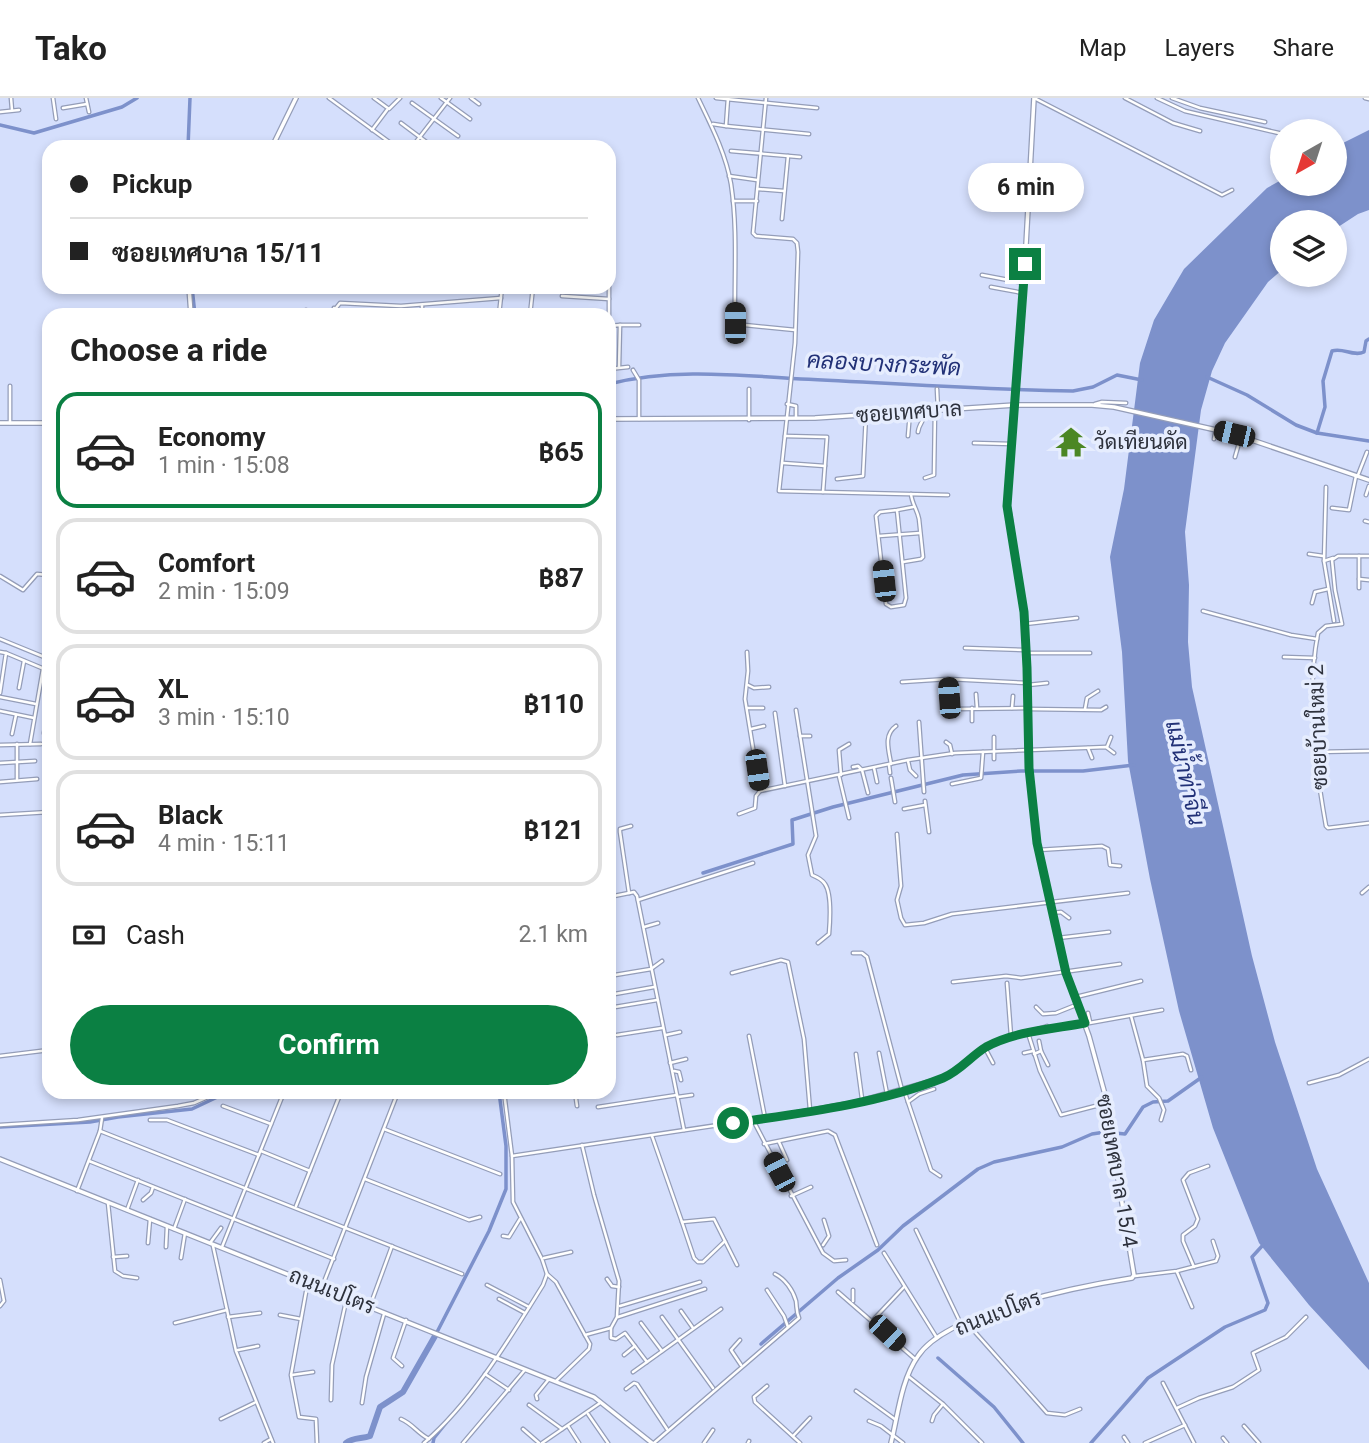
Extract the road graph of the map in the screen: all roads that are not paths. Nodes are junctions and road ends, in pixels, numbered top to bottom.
1 (11, 98) edge
2 (53, 98) edge
3 (86, 98) edge
4 (296, 98) edge
5 (329, 98) edge
6 (374, 98) edge
7 (400, 98) edge
8 (441, 98) edge
9 (471, 98) edge
10 (698, 98) edge
11 (716, 98) edge
12 (1034, 98) edge
13 (1125, 98) edge
14 (1157, 98) edge
15 (1172, 98) edge
16 (728, 99) edge
17 (448, 100) edge
18 (765, 100) edge
19 (412, 103) dead end
20 (88, 104) junction
21 (479, 104) dead end
22 (817, 107) dead end
23 (63, 108) dead end
24 (388, 109) junction
25 (12, 110) junction
26 (19, 110) dead end
27 (89, 111) dead end
28 (0, 112) edge
29 (434, 118) junction
30 (56, 119) dead end
31 (470, 119) dead end
32 (1265, 122) dead end
33 (401, 123) dead end
34 (713, 124) dead end
35 (726, 126) junction
36 (763, 129) junction
37 (372, 130) junction
38 (1200, 131) dead end
39 (1270, 131) edge
40 (809, 134) dead end
41 (458, 136) dead end
42 (420, 138) junction
43 (275, 140) edge
44 (386, 140) edge
45 (423, 140) edge
46 (731, 151) dead end
47 (761, 152) junction
48 (788, 155) junction
49 (800, 156) dead end
50 (729, 176) junction
51 (758, 180) junction
52 (758, 189) junction
53 (1232, 190) dead end
54 (784, 191) junction
55 (733, 201) junction
56 (757, 201) junction
57 (782, 219) dead end
58 (982, 275) dead end
59 (1024, 283) junction
60 (991, 287) dead end
61 (1023, 293) junction
62 (501, 294) edge
63 (609, 294) edge
64 (562, 296) dead end
65 (500, 298) junction
66 (609, 299) junction
67 (422, 305) joint
68 (401, 306) joint
69 (336, 308) edge
70 (499, 308) edge
71 (608, 308) edge
72 (639, 324) dead end
73 (616, 325) edge
74 (620, 325) junction
75 (795, 330) junction
76 (619, 367) junction
77 (628, 367) dead end
78 (616, 368) edge
79 (633, 370) dead end
80 (10, 386) dead end
81 (749, 389) dead end
82 (937, 389) dead end
83 (1126, 403) dead end
84 (787, 404) junction
85 (1016, 405) junction
86 (1095, 405) junction
87 (936, 410) junction
88 (926, 411) junction
89 (910, 412) junction
90 (866, 415) junction
91 (616, 419) edge
92 (639, 419) junction
93 (749, 419) junction
94 (786, 419) junction
95 (796, 419) junction
96 (0, 423) edge
97 (10, 423) junction
98 (42, 423) edge
99 (1216, 429) junction
100 (918, 432) dead end
101 (784, 436) junction
102 (908, 436) dead end
103 (1241, 436) junction
104 (1214, 439) dead end
105 (974, 443) dead end
106 (1012, 444) junction
107 (1367, 452) dead end
108 (1235, 457) dead end
109 (781, 463) junction
110 (825, 466) junction
111 (1357, 476) junction
112 (925, 478) dead end
113 (837, 479) dead end
114 (1369, 480) edge
115 (1369, 486) edge
116 (1326, 487) dead end
117 (823, 492) junction
118 (911, 493) junction
119 (948, 495) dead end
120 (1366, 495) dead end
121 (913, 507) junction
122 (1332, 508) dead end
123 (897, 510) junction
124 (920, 533) junction
125 (899, 534) junction
126 (879, 536) junction
127 (1309, 554) dead end
128 (1323, 556) junction
129 (1359, 556) junction
130 (1369, 556) edge
131 (1333, 558) junction
132 (1324, 561) junction
133 (903, 562) junction
134 (42, 574) edge
135 (0, 576) edge
136 (1359, 579) junction
137 (1369, 580) edge
138 (1359, 588) dead end
139 (1328, 589) junction
140 (1312, 603) dead end
141 (1203, 611) dead end
142 (1077, 618) dead end
143 (1334, 621) dead end
144 (1025, 624) junction
145 (0, 639) edge
146 (1317, 639) junction
147 (965, 648) dead end
148 (0, 652) edge
149 (747, 652) dead end
150 (1026, 652) junction
151 (6, 653) junction
152 (1090, 653) dead end
153 (42, 657) edge
154 (1284, 657) dead end
155 (1315, 658) junction
156 (24, 661) junction
157 (42, 669) edge
158 (2, 670) edge
159 (42, 675) edge
160 (948, 679) junction
161 (902, 682) dead end
162 (1047, 683) dead end
163 (747, 684) junction
164 (1028, 684) junction
165 (769, 687) dead end
166 (19, 688) dead end
167 (1098, 691) dead end
168 (0, 692) edge
169 (976, 694) dead end
170 (1013, 696) dead end
171 (37, 704) junction
172 (1106, 707) dead end
173 (747, 708) junction
174 (764, 708) dead end
175 (974, 708) junction
176 (1012, 708) junction
177 (1028, 709) junction
178 (796, 710) dead end
179 (1085, 710) junction
180 (0, 711) edge
181 (775, 713) dead end
182 (16, 715) junction
183 (34, 718) junction
184 (972, 721) dead end
185 (919, 722) dead end
186 (764, 726) dead end
187 (896, 726) dead end
188 (751, 729) junction
189 (12, 734) dead end
190 (800, 736) junction
191 (810, 736) dead end
192 (994, 737) dead end
193 (1111, 737) dead end
194 (946, 742) dead end
195 (17, 744) junction
196 (30, 744) junction
197 (41, 744) dead end
198 (849, 744) dead end
199 (0, 745) edge
200 (1106, 747) junction
201 (1088, 748) junction
202 (1029, 749) junction
203 (994, 751) junction
204 (1369, 751) edge
205 (983, 752) junction
206 (1316, 752) junction
207 (1114, 753) dead end
208 (952, 754) junction
209 (921, 758) junction
210 (1091, 758) dead end
211 (994, 759) dead end
212 (908, 760) junction
213 (34, 761) dead end
214 (17, 762) junction
215 (0, 763) edge
216 (890, 764) junction
217 (853, 767) dead end
218 (874, 768) junction
219 (862, 771) junction
220 (890, 773) dead end
221 (840, 775) junction
222 (916, 776) dead end
223 (891, 778) dead end
224 (37, 779) dead end
225 (17, 780) junction
226 (0, 782) edge
227 (877, 782) dead end
228 (806, 783) junction
229 (953, 784) dead end
230 (785, 786) junction
231 (923, 788) dead end
232 (760, 791) junction
233 (868, 793) dead end
234 (895, 802) dead end
235 (904, 809) dead end
236 (42, 812) edge
237 (0, 814) edge
238 (739, 814) dead end
239 (849, 818) dead end
240 (1369, 823) edge
241 (631, 826) dead end
242 (929, 832) dead end
243 (897, 834) dead end
244 (1038, 850) junction
245 (753, 863) dead end
246 (1120, 866) dead end
247 (1369, 887) edge
248 (629, 893) junction
249 (1362, 893) dead end
250 (1128, 894) dead end
251 (616, 896) edge
252 (637, 896) junction
253 (1050, 904) junction
254 (1052, 913) junction
255 (1069, 918) dead end
256 (658, 923) dead end
257 (643, 927) junction
258 (1110, 932) dead end
259 (1058, 938) junction
260 (818, 943) dead end
261 (853, 953) dead end
262 (662, 961) dead end
263 (1120, 964) dead end
264 (651, 969) junction
265 (732, 973) dead end
266 (1066, 973) junction
267 (616, 975) edge
268 (1141, 981) dead end
269 (953, 982) dead end
270 (1007, 984) dead end
271 (655, 987) junction
272 (616, 994) edge
273 (1074, 997) junction
274 (657, 1000) junction
275 (1077, 1005) junction
276 (616, 1007) edge
277 (1036, 1007) dead end
278 (1161, 1010) dead end
279 (1088, 1013) dead end
280 (1131, 1016) junction
281 (1087, 1023) junction
282 (1047, 1026) dead end
283 (663, 1028) junction
284 (1037, 1031) junction
285 (680, 1032) dead end
286 (1028, 1033) junction
287 (617, 1035) dead end
288 (664, 1035) junction
289 (749, 1036) dead end
290 (1011, 1037) junction
291 (1039, 1041) dead end
292 (985, 1048) junction
293 (42, 1051) edge
294 (1041, 1051) junction
295 (1033, 1052) junction
296 (856, 1054) dead end
297 (879, 1054) dead end
298 (1024, 1054) dead end
299 (0, 1056) edge
300 (686, 1059) dead end
301 (1369, 1059) edge
302 (1143, 1060) junction
303 (670, 1063) junction
304 (993, 1063) dead end
305 (1048, 1065) dead end
306 (1191, 1070) dead end
307 (672, 1071) junction
308 (681, 1080) dead end
309 (1309, 1083) dead end
310 (934, 1089) dead end
311 (903, 1090) junction
312 (887, 1094) junction
313 (692, 1095) dead end
314 (677, 1096) junction
315 (201, 1099) edge
316 (281, 1099) edge
317 (338, 1099) edge
318 (395, 1099) edge
319 (505, 1099) edge
320 (576, 1099) edge
321 (863, 1100) junction
322 (908, 1102) junction
323 (1107, 1103) junction
324 (577, 1105) dead end
325 (223, 1106) dead end
326 (598, 1107) dead end
327 (810, 1110) junction
328 (765, 1118) junction
329 (1161, 1119) dead end
330 (102, 1120) junction
331 (150, 1120) dead end
332 (753, 1120) junction
333 (271, 1124) junction
334 (0, 1125) edge
335 (384, 1129) junction
336 (684, 1130) junction
337 (100, 1131) junction
338 (652, 1135) junction
339 (779, 1142) junction
340 (764, 1144) junction
341 (582, 1145) junction
342 (260, 1153) junction
343 (512, 1156) junction
344 (0, 1159) edge
345 (787, 1160) dead end
346 (89, 1161) junction
347 (1208, 1167) dead end
348 (310, 1171) junction
349 (500, 1174) dead end
350 (940, 1177) dead end
351 (365, 1179) junction
352 (138, 1180) junction
353 (153, 1186) junction
354 (246, 1187) junction
355 (811, 1187) dead end
356 (77, 1191) junction
357 (792, 1195) junction
358 (185, 1199) junction
359 (143, 1200) dead end
360 (108, 1203) junction
361 (296, 1207) junction
362 (127, 1210) junction
363 (480, 1217) dead end
364 (234, 1218) junction
365 (150, 1219) junction
366 (520, 1219) junction
367 (824, 1220) dead end
368 (682, 1222) junction
369 (167, 1226) junction
370 (346, 1227) junction
371 (220, 1228) dead end
372 (174, 1229) junction
373 (916, 1230) dead end
374 (185, 1233) junction
375 (216, 1234) junction
376 (226, 1237) junction
377 (503, 1237) dead end
378 (725, 1241) junction
379 (1213, 1241) dead end
380 (148, 1242) dead end
381 (211, 1243) junction
382 (392, 1245) junction
383 (877, 1245) dead end
384 (821, 1246) junction
385 (166, 1247) dead end
386 (222, 1247) junction
387 (571, 1252) dead end
388 (884, 1253) dead end
389 (127, 1256) dead end
390 (113, 1257) junction
391 (181, 1258) dead end
392 (334, 1259) junction
393 (542, 1259) junction
394 (846, 1260) dead end
395 (737, 1265) dead end
396 (1194, 1267) junction
397 (1177, 1271) junction
398 (462, 1273) dead end
399 (547, 1274) junction
400 (775, 1274) dead end
401 (1133, 1276) junction
402 (137, 1278) dead end
403 (607, 1279) dead end
404 (0, 1280) edge
405 (308, 1281) junction
406 (700, 1282) dead end
407 (487, 1285) dead end
408 (323, 1287) junction
409 (619, 1287) junction
410 (904, 1287) junction
411 (705, 1289) dead end
412 (767, 1290) dead end
413 (853, 1290) dead end
414 (838, 1292) dead end
415 (347, 1297) junction
416 (499, 1299) dead end
417 (855, 1304) junction
418 (0, 1306) edge
419 (370, 1306) junction
420 (529, 1307) junction
421 (618, 1307) junction
422 (1192, 1307) dead end
423 (227, 1310) junction
424 (721, 1310) dead end
425 (681, 1311) dead end
426 (384, 1312) junction
427 (260, 1313) dead end
428 (525, 1313) junction
429 (280, 1315) dead end
430 (229, 1317) junction
431 (617, 1317) junction
432 (662, 1317) dead end
433 (1306, 1317) dead end
434 (301, 1319) junction
435 (406, 1320) junction
436 (873, 1320) junction
437 (175, 1323) dead end
438 (641, 1323) dead end
439 (964, 1323) junction
440 (787, 1326) junction
441 (611, 1328) junction
442 (693, 1328) junction
443 (585, 1335) junction
444 (937, 1339) junction
445 (677, 1340) junction
446 (740, 1340) dead end
447 (258, 1346) dead end
448 (636, 1346) junction
449 (662, 1350) junction
450 (236, 1351) junction
451 (624, 1355) dead end
452 (498, 1357) junction
453 (915, 1359) junction
454 (647, 1362) junction
455 (741, 1365) junction
456 (402, 1366) dead end
457 (526, 1368) junction
458 (313, 1372) dead end
459 (633, 1372) dead end
460 (485, 1374) junction
461 (291, 1375) junction
462 (908, 1376) junction
463 (549, 1378) junction
464 (556, 1381) junction
465 (1163, 1383) dead end
466 (767, 1386) dead end
467 (626, 1388) dead end
468 (714, 1389) junction
469 (509, 1390) junction
470 (856, 1391) dead end
471 (537, 1399) dead end
472 (331, 1400) dead end
473 (256, 1402) junction
474 (362, 1402) dead end
475 (602, 1402) junction
476 (943, 1404) junction
477 (529, 1405) dead end
478 (1177, 1408) junction
479 (1080, 1409) dead end
480 (587, 1413) junction
481 (810, 1418) dead end
482 (221, 1419) dead end
483 (401, 1419) dead end
484 (896, 1420) junction
485 (869, 1421) dead end
486 (932, 1421) dead end
487 (568, 1426) junction
488 (1185, 1426) junction
489 (1244, 1426) dead end
490 (523, 1429) dead end
491 (562, 1429) junction
492 (668, 1429) junction
493 (713, 1430) dead end
494 (893, 1434) junction
495 (793, 1437) junction
496 (1125, 1437) dead end
497 (1223, 1438) dead end
498 (429, 1439) junction
499 (272, 1441) edge
500 (264, 1443) edge
501 (317, 1443) edge
502 (424, 1443) edge
503 (463, 1443) edge
504 (540, 1443) edge
505 (579, 1443) edge
506 (608, 1443) edge
507 (653, 1443) edge
508 (704, 1443) edge
509 (800, 1443) edge
510 (891, 1443) edge
511 (904, 1443) edge
512 (982, 1443) edge
513 (1128, 1443) edge
514 (1145, 1443) edge
515 (1194, 1443) edge
516 (1227, 1443) edge
517 (1259, 1443) edge

1 - 25 street
2 - 30 street
3 - 20 street
4 - 43 street
5 - 37 street
6 - 24 street
7 - 24 street
8 - 17 street
9 - 21 street
10 - 50 street
11 - 16 street
12 - 53 street
12 - 59 street, ซอยเทศบาล 15/4
13 - 38 street
14 - 39 street
15 - 32 street
16 - 18 street
16 - 35 street
17 - 29 street
17 - 31 street
18 - 22 street
18 - 36 street
19 - 29 street
20 - 23 street
20 - 27 street
24 - 37 street
25 - 26 street
25 - 28 street
29 - 41 street
29 - 42 street
33 - 42 street
34 - 35 street
35 - 36 street
36 - 40 street
36 - 47 street
37 - 44 street
42 - 45 street
46 - 47 street
47 - 48 street
47 - 51 street
48 - 49 street
48 - 54 street
50 - 51 street
50 - 55 street
51 - 52 street
52 - 54 street
52 - 56 street
54 - 57 street
55 - 56 street
55 - 75 street
56 - 75 street
58 - 59 street
59 - 61 street, ซอยเทศบาล 15/4
60 - 61 street
61 - 85 street, ซอยเทศบาล 15/4
62 - 65 street
63 - 66 street
64 - 66 street
65 - 67 street
65 - 70 street
66 - 71 street
67 - 68 street
68 - 69 street
72 - 74 street
73 - 74 street
74 - 76 street
75 - 84 street
76 - 77 street
76 - 78 street
79 - 92 street
80 - 97 street
81 - 93 street
82 - 87 street
83 - 86 street
84 - 94 street
84 - 95 street
85 - 86 street, ซอยเทศบาล
85 - 87 street, ซอยเทศบาล
85 - 106 street, ซอยเทศบาล 15/4
86 - 99 street, ซอยเทศบาล
87 - 88 street, ซอยเทศบาล
87 - 112 street
88 - 89 street, ซอยเทศบาล
88 - 100 street
89 - 90 street, ซอยเทศบาล
89 - 102 street
90 - 95 street, ซอยเทศบาล
90 - 113 street
91 - 92 street, ซอยเทศบาล
92 - 93 street, ซอยเทศบาล
93 - 94 street, ซอยเทศบาล
94 - 95 street, ซอยเทศบาล
94 - 101 street
96 - 97 street
97 - 98 street
99 - 103 street, ซอยเทศบาล
99 - 104 street
101 - 109 street
101 - 110 street
103 - 108 street
103 - 111 street, ซอยเทศบาล
105 - 106 street
106 - 144 street, ซอยเทศบาล 15/4
107 - 111 street
109 - 110 street
109 - 117 street
110 - 117 street
111 - 114 street, ซอยเทศบาล
111 - 122 street
115 - 120 street
116 - 128 street
117 - 118 street
118 - 119 street
118 - 121 street
121 - 123 street
121 - 124 street
123 - 125 street
123 - 126 street
124 - 125 street
124 - 133 street
125 - 126 street
125 - 133 street
126 - 133 street
127 - 128 street
128 - 132 street
129 - 130 street
129 - 131 street
129 - 136 street
131 - 132 street
131 - 146 street, ซอยบ้านใหม่ 2
132 - 139 street
134 - 135 street
136 - 137 street
136 - 138 street
139 - 140 street
139 - 143 street
141 - 146 street
142 - 144 street
144 - 150 street, ซอยเทศบาล 15/4
145 - 153 street
146 - 155 street, ซอยบ้านใหม่ 2
147 - 150 street
148 - 151 street
149 - 163 street
150 - 152 street
150 - 164 street, ซอยเทศบาล 15/4
151 - 156 street
151 - 158 street
154 - 155 street
155 - 206 street, ซอยบ้านใหม่ 2
156 - 157 street
156 - 166 street
158 - 168 street
159 - 171 street
160 - 161 street
160 - 164 street
160 - 175 street
162 - 164 street
163 - 165 street
163 - 173 street
164 - 177 street, ซอยเทศบาล 15/4
167 - 179 street
168 - 171 street
169 - 175 street
170 - 176 street
171 - 183 street
172 - 179 street
173 - 174 street
173 - 188 street
175 - 176 street
175 - 184 street
176 - 177 street
177 - 179 street
177 - 202 street, ซอยเทศบาล 15/4
178 - 190 street
180 - 182 street
181 - 230 street
182 - 183 street
182 - 189 street
183 - 196 street
185 - 209 street
186 - 188 street
187 - 216 street
188 - 232 street
190 - 191 street
190 - 228 street
192 - 203 street
193 - 200 street
194 - 208 street
195 - 196 street
195 - 199 street
195 - 214 street
196 - 197 street
198 - 221 street
200 - 201 street
200 - 207 street
201 - 202 street
201 - 210 street
202 - 203 street
202 - 244 street, ซอยเทศบาล 15/4
203 - 205 street
203 - 211 street
204 - 206 street
205 - 208 street
205 - 229 street
206 - 240 street, ซอยบ้านใหม่ 2
208 - 209 street
209 - 212 street
209 - 231 street
212 - 216 street
212 - 222 street
213 - 214 street
214 - 215 street
214 - 225 street
216 - 218 street
216 - 220 street
217 - 219 street
218 - 219 street
218 - 227 street
219 - 221 street
219 - 233 street
221 - 228 street
221 - 239 street
223 - 234 street
224 - 225 street
225 - 226 street
228 - 230 street
228 - 260 street
230 - 232 street
232 - 238 street
235 - 242 street
236 - 237 street
241 - 248 street
243 - 253 street
244 - 246 street
244 - 253 street, ซอยเทศบาล 15/4
245 - 252 street
247 - 249 street
248 - 251 street
248 - 252 street
250 - 253 street
252 - 257 street
253 - 254 street, ซอยเทศบาล 15/4
254 - 255 street
254 - 259 street, ซอยเทศบาล 15/4
256 - 257 street
257 - 264 street
258 - 259 street
259 - 266 street, ซอยเทศบาล 15/4
261 - 311 street
262 - 264 street
263 - 266 street
264 - 267 street
264 - 271 street
265 - 327 street
266 - 269 street
266 - 273 street, ซอยเทศบาล 15/4
268 - 273 street
270 - 290 street
271 - 272 street
271 - 274 street
273 - 275 street, ซอยเทศบาล 15/4
274 - 276 street
274 - 283 street
275 - 277 street
275 - 281 street, ซอยเทศบาล 15/4
278 - 280 street
279 - 281 street
280 - 281 street
280 - 302 street
281 - 284 street
281 - 323 street, ซอยเทศบาล 15/4
282 - 284 street
283 - 287 street
283 - 288 street
284 - 286 street
285 - 288 street
286 - 290 street
286 - 295 street
288 - 303 street
289 - 328 street
290 - 292 street
291 - 294 street
292 - 304 street
292 - 311 street
293 - 299 street
294 - 295 street
294 - 305 street
295 - 298 street
295 - 323 street
296 - 321 street
297 - 312 street
300 - 303 street
301 - 309 street
302 - 306 street
302 - 329 street
303 - 307 street
307 - 308 street
307 - 314 street
310 - 322 street
311 - 312 street
311 - 322 street
312 - 321 street
313 - 314 street
314 - 326 street
314 - 336 street
315 - 330 street
316 - 333 street
317 - 348 street
318 - 335 street
319 - 343 street
320 - 324 street
321 - 327 street
322 - 350 street
323 - 401 street, ซอยเทศบาล 15/4
325 - 333 street
327 - 328 street
328 - 332 street
330 - 334 street
330 - 337 street
331 - 342 street
332 - 336 street
332 - 340 street
333 - 342 street
335 - 349 street
335 - 351 street
336 - 338 street
337 - 346 street
337 - 354 street
338 - 341 street
338 - 368 street
339 - 340 street
339 - 345 street
339 - 383 street
340 - 357 street
341 - 343 street
341 - 409 street
342 - 348 street
342 - 354 street
343 - 366 street
344 - 356 street, ถนนเปโตร
346 - 352 street
346 - 356 street
347 - 396 street
348 - 361 street
351 - 363 street
351 - 370 street
352 - 353 street
352 - 362 street
353 - 358 street
353 - 359 street
354 - 361 street
354 - 364 street
355 - 357 street
356 - 360 street, ถนนเปโตร
357 - 384 street
358 - 364 street
358 - 372 street
360 - 362 street, ถนนเปโตร
360 - 390 street
361 - 370 street
362 - 365 street, ถนนเปโตร
364 - 376 street
364 - 392 street
365 - 369 street, ถนนเปโตร
365 - 380 street
366 - 377 street
366 - 393 street
367 - 384 street
368 - 378 street
368 - 378 street
369 - 372 street, ถนนเปโตร
369 - 385 street
370 - 382 street
370 - 392 street
371 - 375 street
372 - 374 street, ถนนเปโตร
373 - 439 street
374 - 381 street, ถนนเปโตร
374 - 391 street
375 - 376 street
375 - 381 street
376 - 386 street
378 - 395 street
379 - 396 street
381 - 386 street, ถนนเปโตร
381 - 423 street
382 - 398 street
382 - 419 street
384 - 394 street
386 - 405 street, ถนนเปโตร
387 - 393 street
388 - 410 street
389 - 390 street
390 - 402 street
392 - 408 street
393 - 399 street
396 - 397 street
397 - 401 street
397 - 422 street
399 - 420 street
399 - 443 street
400 - 440 street
401 - 439 street, ถนนเปโตร
403 - 409 street
404 - 418 street
405 - 408 street, ถนนเปโตร
405 - 434 street
406 - 421 street
407 - 420 street
408 - 415 street, ถนนเปโตร
409 - 421 street
410 - 436 street
410 - 444 street
411 - 431 street
412 - 440 street
413 - 417 street
414 - 417 street
415 - 419 street, ถนนเปโตร
415 - 472 street
416 - 428 street
417 - 436 street
419 - 426 street, ถนนเปโตร
420 - 428 street
421 - 431 street
423 - 430 street
423 - 437 street
424 - 442 street
425 - 442 street
426 - 435 street, ถนนเปโตร
426 - 474 street
427 - 430 street
428 - 452 street
429 - 434 street
430 - 450 street
431 - 441 street
432 - 445 street
433 - 478 street
434 - 461 street
435 - 452 street, ถนนเปโตร
435 - 456 street
436 - 453 street
438 - 449 street
439 - 444 street, ถนนเปโตร
439 - 479 street
440 - 455 street
441 - 443 street
441 - 448 street
442 - 445 street
443 - 464 street
444 - 453 street, ถนนเปโตร
445 - 449 street
445 - 468 street
446 - 455 street
447 - 450 street
448 - 451 street
448 - 454 street
449 - 454 street
450 - 473 street
452 - 457 street, ถนนเปโตร
452 - 460 street
453 - 462 street, ถนนเปโตร
454 - 459 street
455 - 468 street
457 - 463 street, ถนนเปโตร
457 - 469 street
458 - 461 street
460 - 469 street
460 - 498 street
461 - 501 street
462 - 476 street
462 - 484 street, ถนนเปโตร
463 - 464 street, ถนนเปโตร
463 - 471 street
464 - 475 street, ถนนเปโตร
465 - 478 street
466 - 495 street
467 - 492 street
468 - 492 street
469 - 503 street
470 - 484 street
473 - 482 street
473 - 499 street
475 - 480 street
475 - 507 street, ถนนเปโตร
476 - 486 street
476 - 512 street
477 - 491 street
478 - 488 street
480 - 487 street
480 - 506 street
481 - 495 street
483 - 498 street
484 - 494 street, ถนนเปโตร
485 - 494 street
487 - 491 street
487 - 505 street
488 - 514 street
488 - 515 street
489 - 517 street
490 - 504 street
491 - 504 street
492 - 507 street
493 - 508 street
494 - 510 street, ถนนเปโตร
494 - 511 street
495 - 509 street
496 - 513 street
497 - 516 street
498 - 502 street
499 - 500 street

